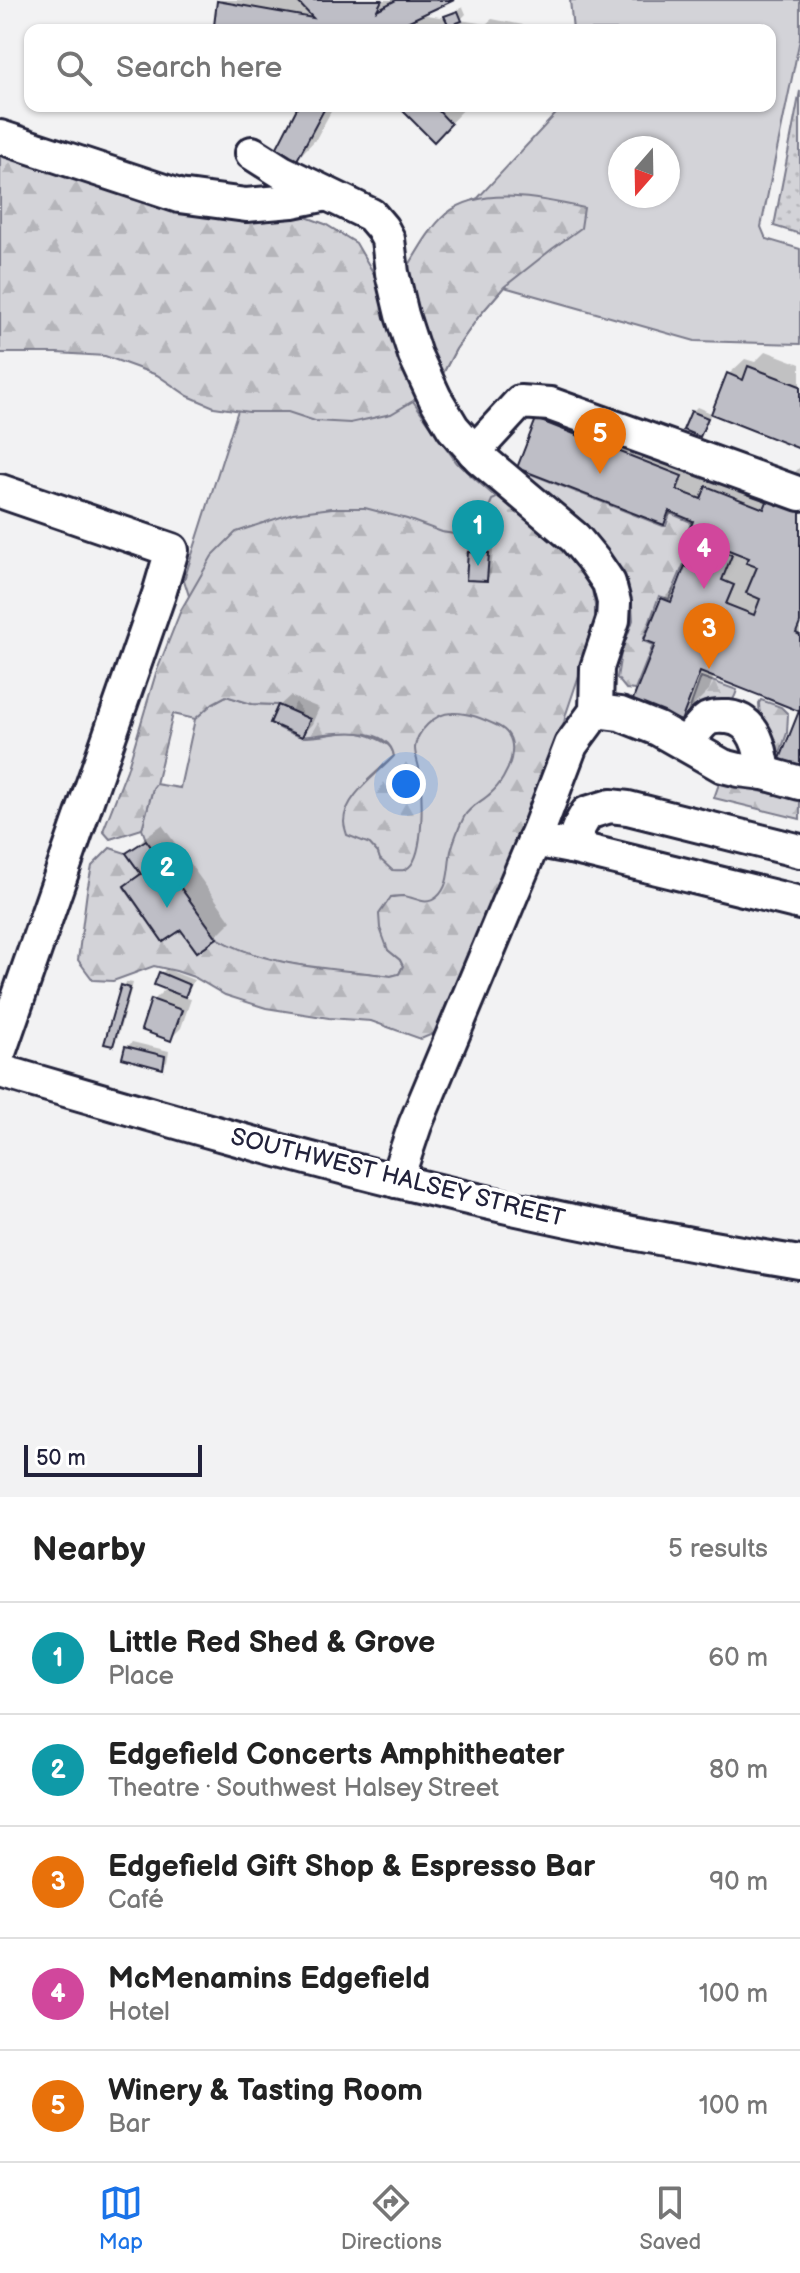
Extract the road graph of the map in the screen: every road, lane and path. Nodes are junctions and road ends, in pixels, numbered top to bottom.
1 (0, 137) edge
2 (252, 153) dead end
3 (327, 194) junction
4 (474, 452) junction
5 (0, 491) edge
6 (800, 494) edge
7 (596, 711) junction
8 (686, 744) junction
9 (764, 773) junction
10 (800, 783) edge
11 (534, 840) junction
12 (571, 847) junction
13 (800, 851) edge
14 (800, 903) edge
15 (0, 1050) edge
16 (0, 1071) edge
17 (396, 1181) junction
18 (800, 1263) edge

1 - 3 street
2 - 3 street
3 - 4 street
4 - 6 street
4 - 7 street
5 - 15 street
7 - 8 street
7 - 11 street
8 - 9 street
8 - 9 street
9 - 10 street
11 - 12 street
11 - 17 street
12 - 13 street
12 - 14 street
16 - 17 street, SOUTHWEST HALSEY STREET
17 - 18 street, SOUTHWEST HALSEY STREET

